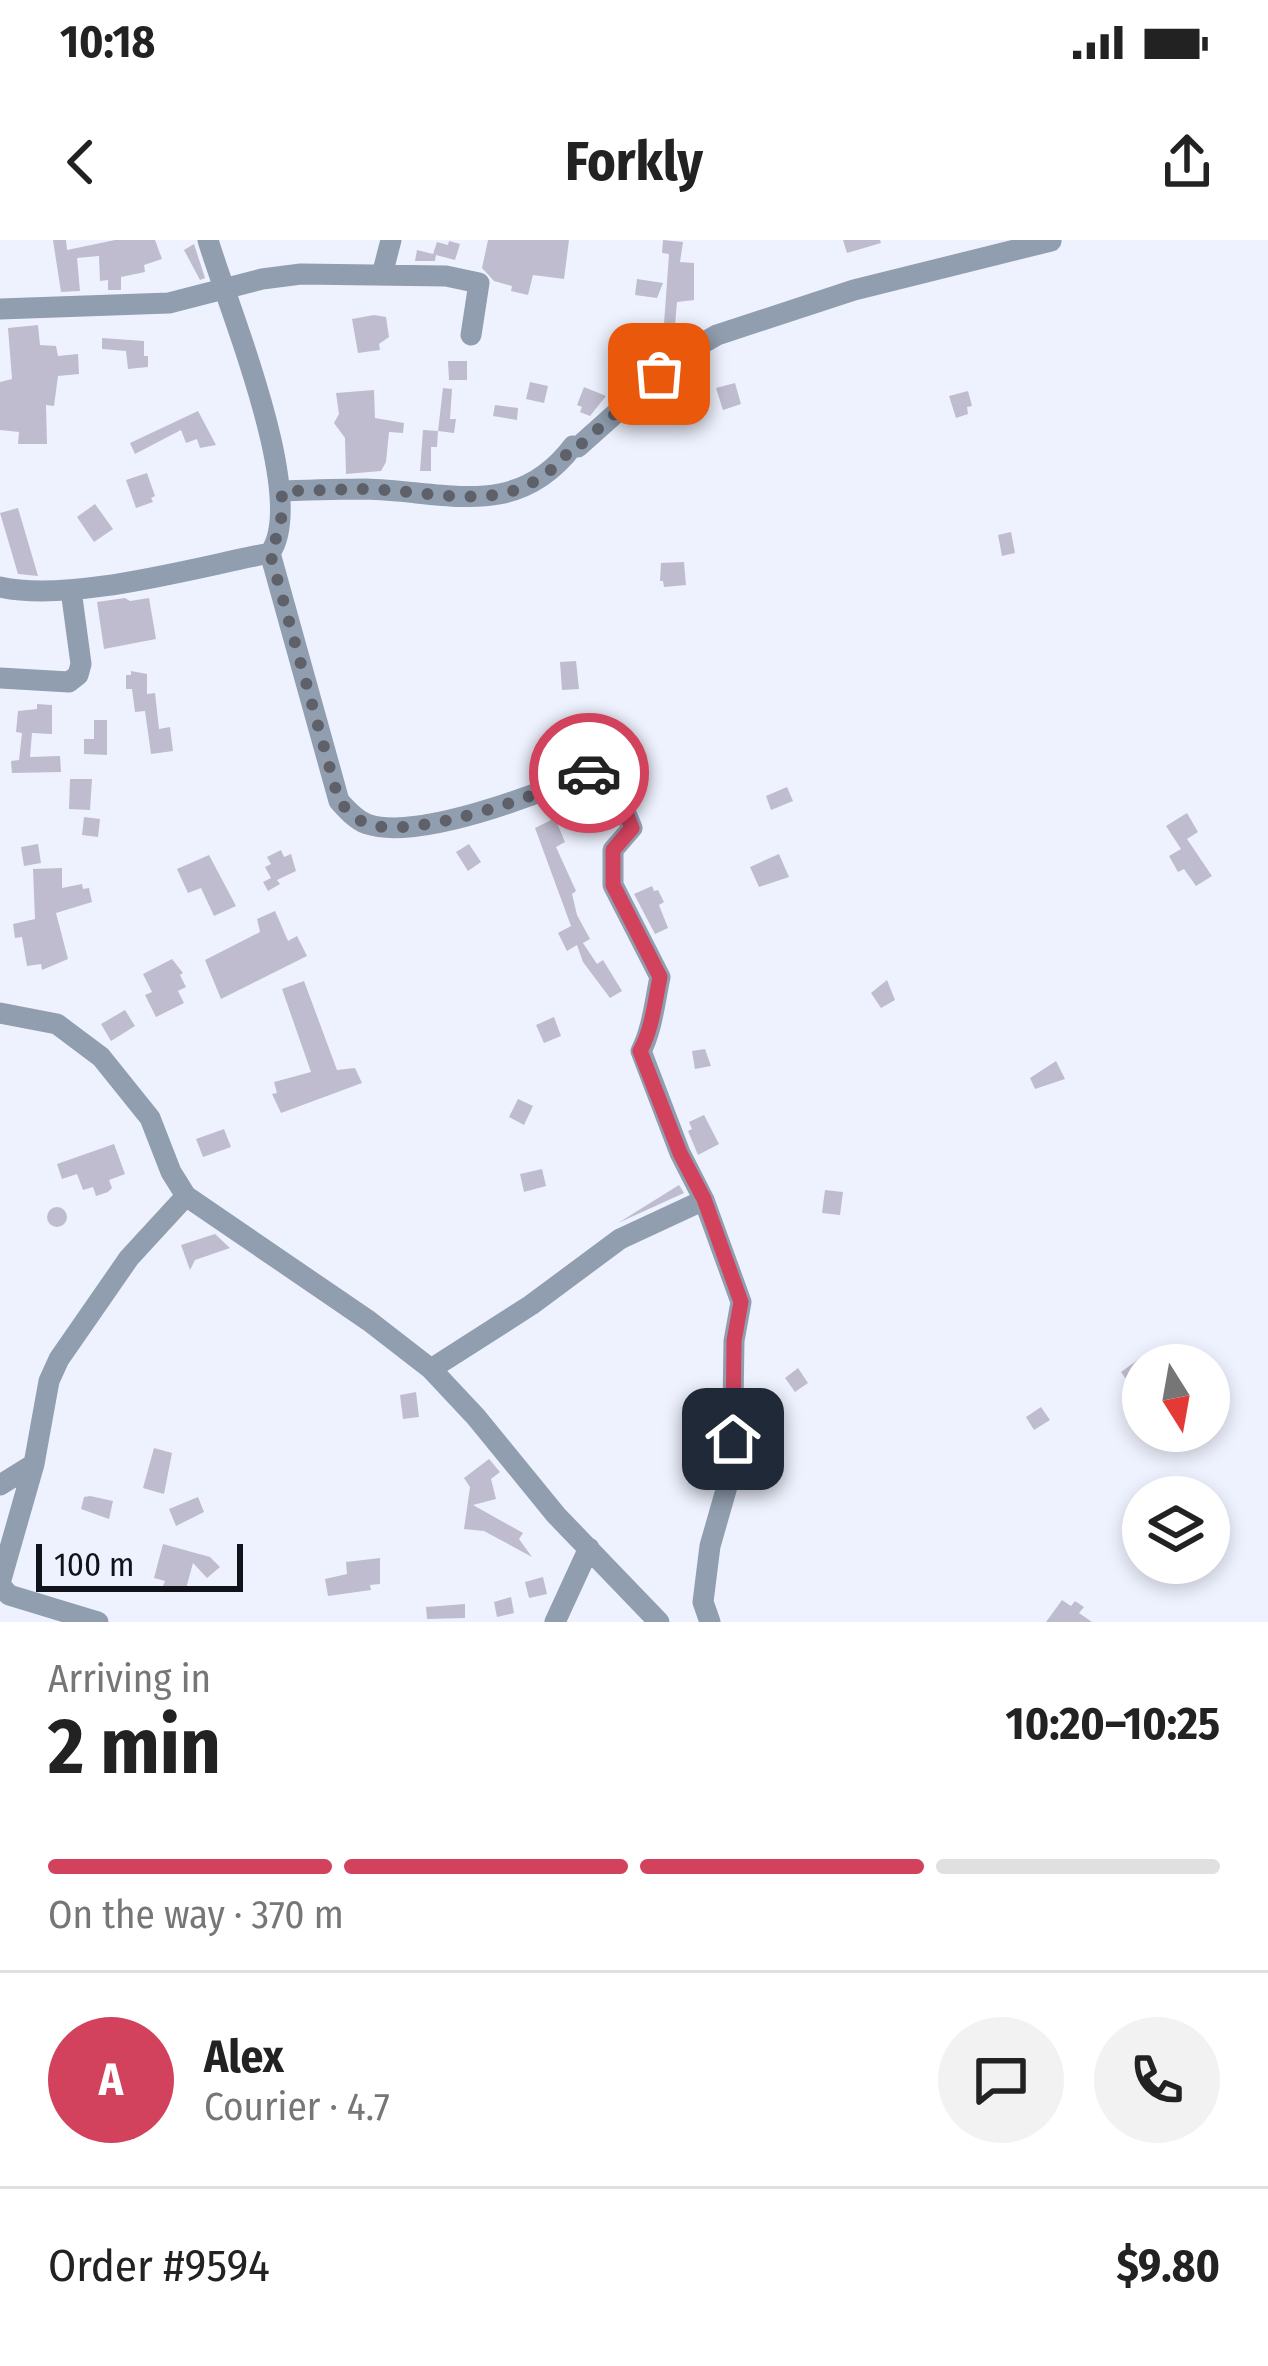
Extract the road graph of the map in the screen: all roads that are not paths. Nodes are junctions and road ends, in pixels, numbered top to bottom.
1 (208, 240) edge
2 (391, 240) edge
3 (1051, 242) edge
4 (382, 275) junction
5 (223, 290) junction
6 (0, 309) edge
7 (471, 335) dead end
8 (282, 491) junction
9 (270, 553) junction
10 (0, 587) edge
11 (70, 590) junction
12 (0, 677) edge
13 (0, 1013) edge
14 (186, 1196) junction
15 (704, 1199) junction
16 (430, 1369) junction
17 (34, 1464) junction
18 (0, 1485) edge
19 (589, 1548) junction
20 (0, 1584) edge
21 (98, 1622) edge
22 (554, 1622) edge
23 (659, 1622) edge
24 (710, 1622) edge

1 - 5 street
2 - 4 street
3 - 8 street
4 - 5 street
4 - 7 street
5 - 6 street
5 - 8 street
8 - 9 street
9 - 11 street
9 - 15 street
10 - 11 street
11 - 12 street
13 - 14 street
14 - 16 street
14 - 17 street
15 - 16 street
15 - 24 street
16 - 19 street
17 - 18 street
17 - 20 street
19 - 22 street
19 - 23 street
20 - 21 street

